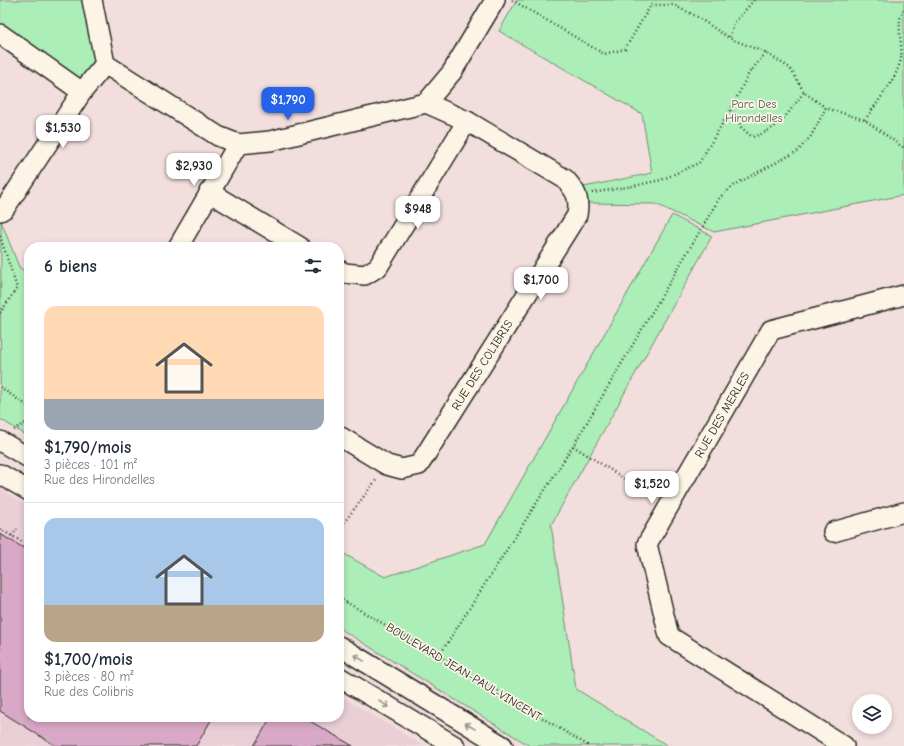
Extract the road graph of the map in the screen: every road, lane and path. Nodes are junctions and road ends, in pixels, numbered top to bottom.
1 (92, 0) edge
2 (495, 0) edge
3 (512, 0) edge
4 (754, 0) edge
5 (904, 9) edge
6 (0, 34) edge
7 (729, 38) junction
8 (766, 53) junction
9 (105, 64) junction
10 (82, 92) junction
11 (804, 92) junction
12 (426, 103) junction
13 (826, 108) junction
14 (731, 109) junction
15 (865, 120) junction
16 (467, 121) junction
17 (238, 144) junction
18 (904, 148) edge
19 (209, 192) junction
20 (578, 196) junction
21 (0, 211) edge
22 (0, 236) edge
23 (181, 242) edge
24 (292, 242) edge
25 (344, 273) edge
26 (904, 295) edge
27 (0, 313) edge
28 (0, 387) edge
29 (24, 404) edge
30 (344, 439) edge
31 (0, 441) edge
32 (573, 446) junction
33 (24, 455) edge
34 (387, 466) junction
35 (0, 474) edge
36 (24, 488) edge
37 (669, 507) junction
38 (904, 512) edge
39 (344, 522) edge
40 (0, 529) edge
41 (17, 529) dead end
42 (833, 532) dead end
43 (12, 536) junction
44 (24, 543) edge
45 (344, 601) edge
46 (344, 649) edge
47 (440, 656) junction
48 (344, 679) edge
49 (455, 746) edge
50 (503, 746) edge
51 (589, 746) edge
52 (844, 746) edge

1 - 9 street
2 - 12 street
3 - 7 path
4 - 7 path
5 - 15 path
6 - 10 street
7 - 8 path
8 - 11 path
8 - 14 path
9 - 10 street
9 - 17 street
10 - 21 street
11 - 13 path
11 - 14 path
12 - 16 street
12 - 17 street
13 - 15 path
13 - 32 path
14 - 20 path
15 - 18 path
16 - 20 street
16 - 25 street
17 - 19 street
19 - 23 street
19 - 24 street
20 - 34 street, RUE DES COLIBRIS
22 - 27 path
26 - 37 street, RUE DES MERLES
28 - 29 path
30 - 34 street, RUE DES COLIBRIS
31 - 33 street
32 - 37 path
32 - 47 path
34 - 39 path
35 - 36 street
37 - 52 street, RUE DES MERLES
38 - 42 street
40 - 43 path
41 - 43 path
43 - 44 path
45 - 47 path, BOULEVARD JEAN-PAUL-VINCENT
50 -> 46 street
47 - 51 path, BOULEVARD JEAN-PAUL-VINCENT
48 -> 49 street

